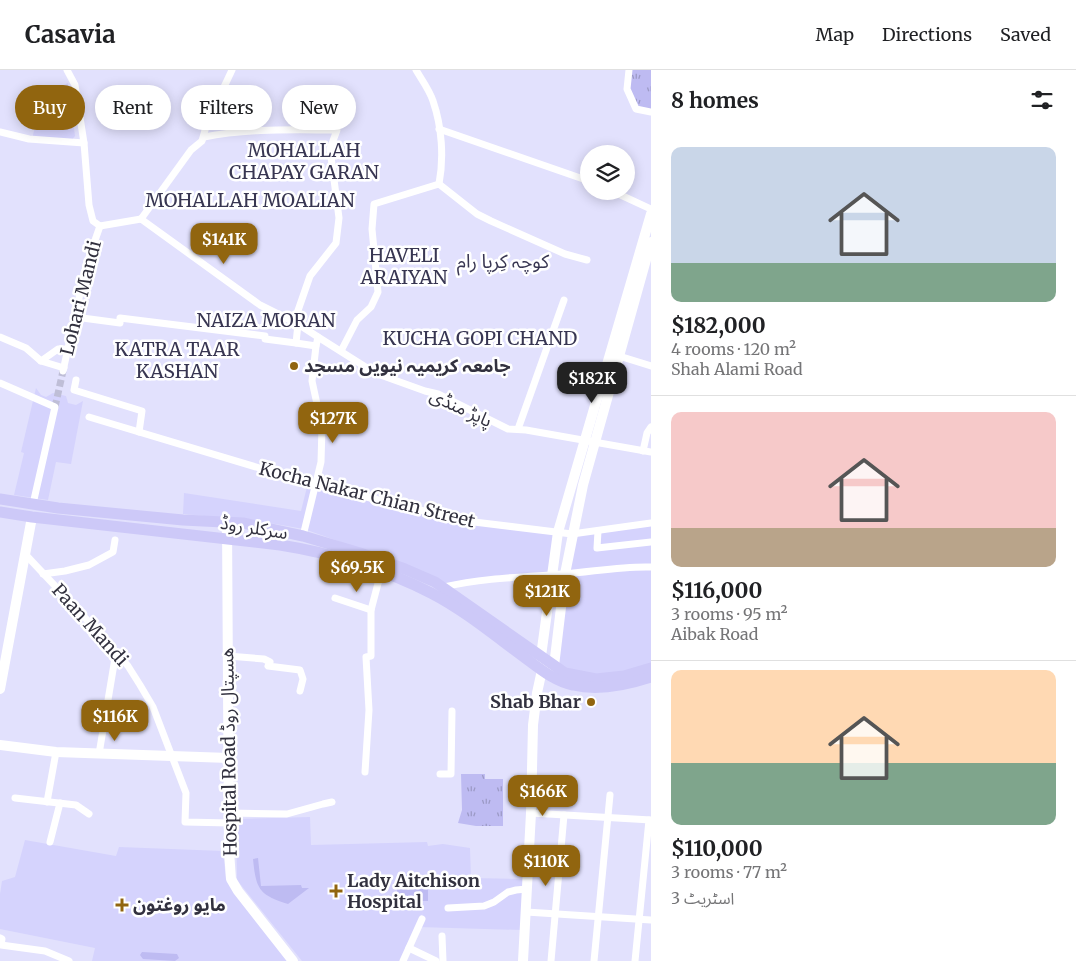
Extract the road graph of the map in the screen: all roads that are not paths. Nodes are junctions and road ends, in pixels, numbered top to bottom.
1 (67, 70) edge
2 (232, 70) edge
3 (416, 70) edge
4 (629, 70) edge
5 (651, 112) edge
6 (439, 129) junction
7 (0, 132) edge
8 (204, 137) junction
9 (84, 143) junction
10 (580, 178) edge
11 (439, 184) junction
12 (632, 200) edge
13 (651, 209) edge
14 (651, 214) edge
15 (141, 219) junction
16 (100, 226) junction
17 (651, 242) edge
18 (588, 260) dead end
19 (564, 300) dead end
20 (75, 317) junction
21 (296, 323) junction
22 (0, 337) edge
23 (318, 337) junction
24 (296, 343) junction
25 (316, 346) junction
26 (68, 349) junction
27 (341, 351) junction
28 (619, 356) junction
29 (42, 361) junction
30 (651, 366) edge
31 (76, 380) dead end
32 (0, 383) edge
33 (89, 417) dead end
34 (651, 427) edge
35 (518, 429) junction
36 (139, 432) junction
37 (590, 440) junction
38 (647, 451) edge
39 (316, 485) junction
40 (0, 499) edge
41 (33, 504) junction
42 (0, 512) edge
43 (32, 517) junction
44 (227, 522) junction
45 (651, 523) edge
46 (259, 527) junction
47 (598, 531) junction
48 (558, 532) junction
49 (572, 534) junction
50 (303, 536) junction
51 (227, 539) junction
52 (115, 540) dead end
53 (651, 542) edge
54 (257, 543) junction
55 (25, 554) junction
56 (651, 567) edge
57 (381, 572) junction
58 (43, 574) junction
59 (565, 574) junction
60 (553, 575) junction
61 (444, 587) junction
62 (335, 598) dead end
63 (371, 610) junction
64 (116, 652) junction
65 (228, 656) junction
66 (541, 656) junction
67 (554, 666) junction
68 (651, 668) edge
69 (542, 670) junction
70 (651, 677) edge
71 (0, 689) edge
72 (300, 691) dead end
73 (452, 711) dead end
74 (0, 745) edge
75 (56, 752) junction
76 (99, 754) junction
77 (173, 756) junction
78 (229, 758) junction
79 (365, 772) dead end
80 (440, 774) dead end
81 (610, 795) dead end
82 (16, 798) dead end
83 (47, 802) junction
84 (332, 802) dead end
85 (60, 803) junction
86 (531, 813) junction
87 (90, 814) dead end
88 (564, 815) junction
89 (608, 817) junction
90 (230, 818) junction
91 (650, 820) edge
92 (50, 842) dead end
93 (526, 889) junction
94 (448, 908) dead end
95 (526, 912) junction
96 (554, 914) junction
97 (598, 917) junction
98 (422, 919) dead end
99 (639, 920) junction
100 (651, 920) edge
101 (442, 936) dead end
102 (0, 938) edge
103 (409, 948) junction
104 (69, 961) edge
105 (293, 961) edge
106 (403, 961) edge
107 (436, 961) edge
108 (443, 961) edge
109 (523, 961) edge
110 (551, 961) edge
111 (594, 961) edge
112 (635, 961) edge

1 - 9 street
2 - 8 street
3 - 6 street
4 - 5 street
6 - 10 street
6 - 11 street
7 - 9 street
8 - 15 street
8 - 21 street
9 - 16 street
11 - 18 street
11 - 27 street
12 - 13 street
14 - 37 street
15 - 16 street
15 - 21 street
16 - 20 street, Lohari Mandi
17 - 28 street
19 - 35 street
20 - 24 street
20 - 26 street, Lohari Mandi
21 - 23 street, پاپڑ منڈی
21 - 24 street
22 - 29 street
23 - 25 street
23 - 27 street, پاپڑ منڈی
24 - 25 street
25 - 39 street
26 - 29 street
26 - 29 street, Lohari Mandi
27 - 35 street, پاپڑ منڈی
28 - 30 street
28 - 37 street
31 - 36 street
32 - 41 street
33 - 36 street, Kocha Nakar Chian Street
34 - 38 street
35 - 37 street, پاپڑ منڈی
36 - 39 street, Kocha Nakar Chian Street
37 - 38 street, پاپڑ منڈی
37 - 48 street
37 - 49 street
39 - 48 street, Kocha Nakar Chian Street
39 - 50 street
40 - 41 main road, سرکلر روڈ
41 - 44 main road, سرکلر روڈ
42 - 43 main road, سرکلر روڈ
43 - 51 main road, سرکلر روڈ
43 - 55 street
44 - 46 main road, سرکلر روڈ
44 - 51 street, Hospital Road ھسپتال روڈ
45 - 47 street, Kocha Nakar Chian Street
46 - 50 main road, سرکلر روڈ
46 - 54 main road
47 - 49 street, Kocha Nakar Chian Street
47 - 53 street
48 - 49 street, Kocha Nakar Chian Street
48 - 60 street
49 - 59 street
50 - 61 main road, سرکلر روڈ
51 - 54 main road, سرکلر روڈ
51 - 65 street, Hospital Road ھسپتال روڈ
52 - 58 street
54 - 57 main road, سرکلر روڈ
55 - 58 street, Paan Mandi
55 - 71 street
56 - 59 street
57 - 63 street
57 - 69 main road, سرکلر روڈ
58 - 64 street, Paan Mandi
59 - 60 street
59 - 67 street
60 - 61 street
60 - 66 street
61 - 66 main road, سرکلر روڈ
62 - 63 street
63 - 79 street
64 - 76 street
64 - 77 street, Paan Mandi
65 - 72 street
65 - 78 street, Hospital Road ھسپتال روڈ
66 - 67 main road, سرکلر روڈ
66 - 69 street
67 - 68 main road, سرکلر روڈ
67 - 69 street
69 - 70 main road, سرکلر روڈ
69 - 86 street
73 - 80 street
74 - 75 street
75 - 76 street
75 - 83 street
76 - 77 street
77 - 78 street
77 - 90 street, Paan Mandi
78 - 90 street, Hospital Road ھسپتال روڈ
81 - 89 street
82 - 83 street
83 - 85 street
84 - 90 street
85 - 87 street
85 - 92 street
86 - 88 street
86 - 93 street
88 - 89 street
88 - 96 street
89 - 91 street
89 - 97 street
90 - 105 street, Hospital Road ھسپتال روڈ
91 - 99 street
93 - 94 street
93 - 95 street
95 - 96 street
95 - 109 street
96 - 97 street
96 - 110 street
97 - 99 street
97 - 111 street
98 - 103 street
99 - 100 street
99 - 112 street
101 - 108 street
102 - 104 street
103 - 106 street
103 - 107 street

